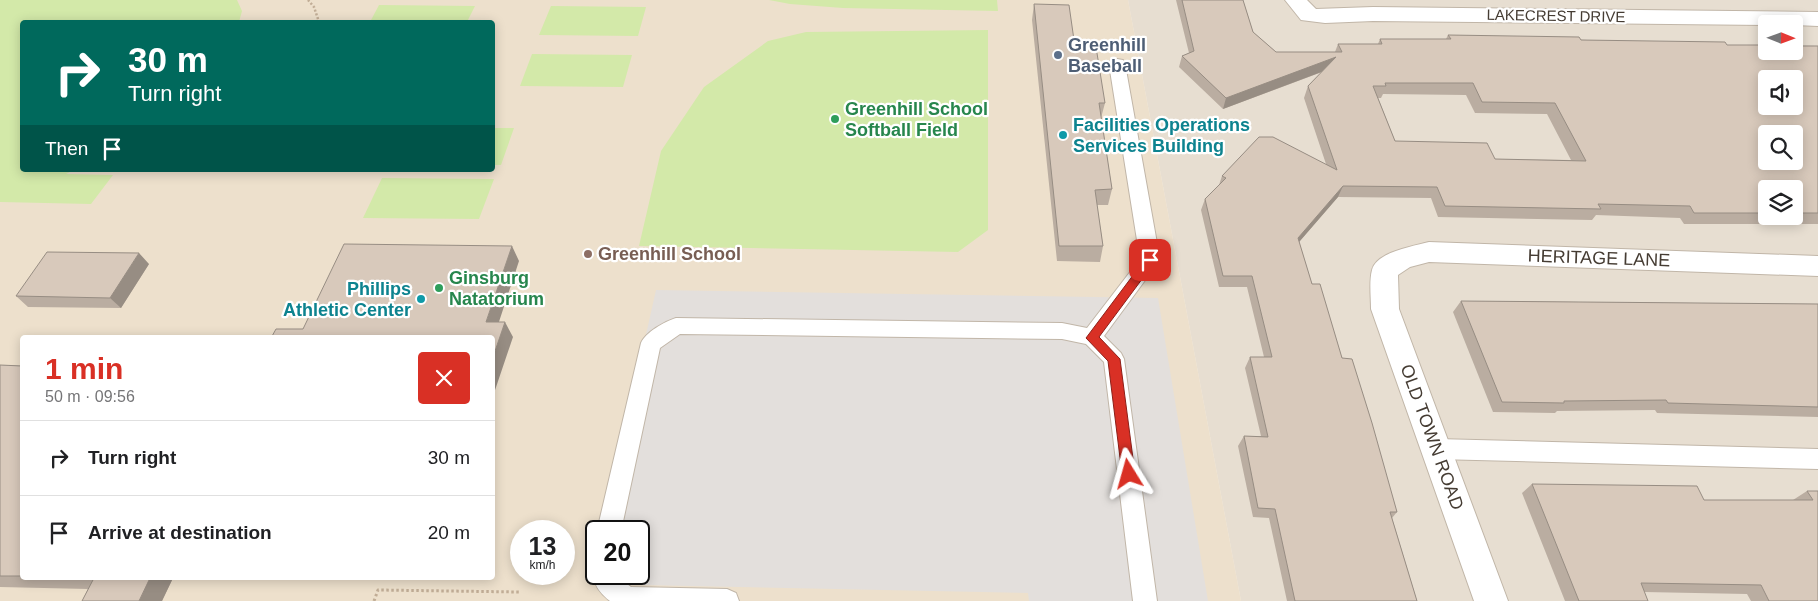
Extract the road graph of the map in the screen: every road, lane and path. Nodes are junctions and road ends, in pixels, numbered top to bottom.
1 (308, 0) edge
2 (1297, 2) edge
3 (1818, 19) edge
4 (318, 20) edge
5 (1117, 64) dead end
6 (1818, 266) edge
7 (1385, 270) joint
8 (1092, 338) junction
9 (1436, 449) junction
10 (1818, 459) edge
11 (611, 520) edge
12 (609, 585) edge
13 (519, 592) dead end
14 (374, 601) edge
15 (727, 601) edge
16 (1146, 601) edge
17 (1491, 601) edge

1 - 4 path
2 - 3 street, LAKECREST DRIVE
5 - 8 lane
6 - 7 street, HERITAGE LANE
7 - 9 street, OLD TOWN ROAD
8 - 11 lane
8 - 16 lane
9 - 10 lane
9 - 17 street, OLD TOWN ROAD
12 - 15 lane
13 - 14 path

